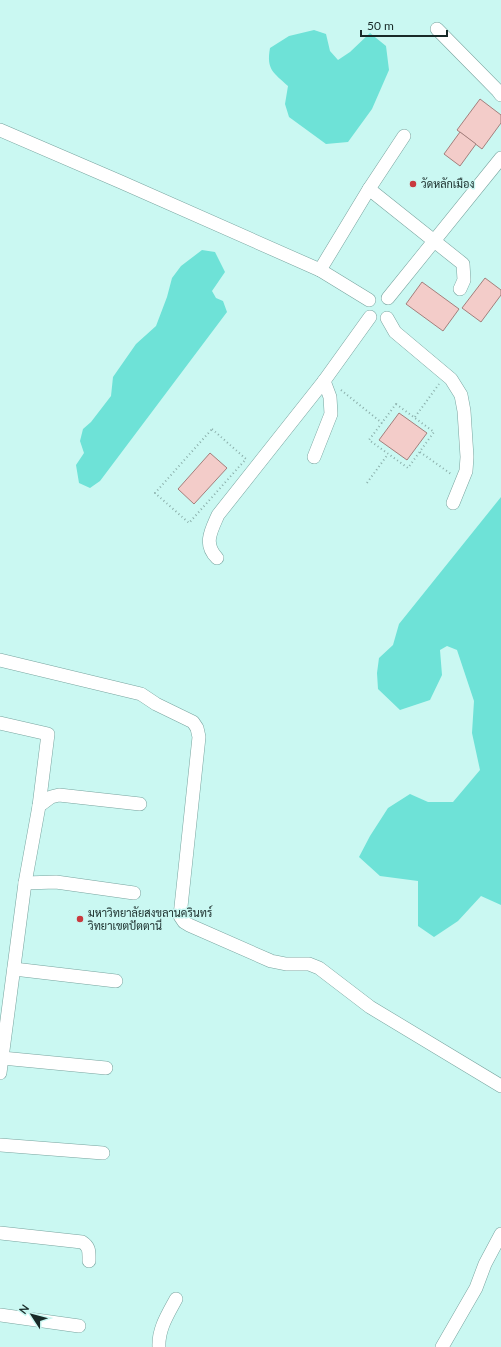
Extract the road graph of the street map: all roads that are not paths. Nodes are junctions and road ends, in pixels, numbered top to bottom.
1 (437, 29) dead end
2 (501, 95) edge
3 (0, 130) edge
4 (404, 136) dead end
5 (501, 158) edge
6 (369, 189) junction
7 (434, 242) junction
8 (320, 270) junction
9 (460, 289) dead end
10 (388, 298) junction
11 (369, 300) junction
12 (370, 317) junction
13 (387, 318) junction
14 (325, 380) junction
15 (314, 457) dead end
16 (453, 502) dead end
17 (217, 558) dead end
18 (0, 660) edge
19 (0, 723) edge
20 (140, 804) dead end
21 (39, 806) junction
22 (25, 883) junction
23 (134, 893) dead end
24 (14, 969) junction
25 (116, 981) dead end
26 (3, 1030) edge
27 (2, 1058) junction
28 (106, 1068) dead end
29 (0, 1073) edge
30 (501, 1086) edge
31 (0, 1145) edge
32 (103, 1153) dead end
33 (0, 1233) edge
34 (501, 1234) edge
35 (89, 1261) dead end
36 (176, 1299) dead end
37 (0, 1315) edge
38 (79, 1326) dead end
39 (159, 1347) edge
40 (442, 1347) edge

1 - 2 street
3 - 8 street
4 - 6 street
5 - 7 street
6 - 7 street
6 - 8 street
7 - 9 street
7 - 10 street
8 - 11 street
10 - 11 street
10 - 13 street
11 - 12 street
12 - 13 street
12 - 14 street
13 - 16 street
14 - 15 street
14 - 17 street
18 - 30 street
19 - 21 street
20 - 21 street
21 - 22 street
22 - 23 street
22 - 24 street
24 - 25 street
24 - 26 street
26 - 27 street
27 - 28 street
27 - 29 street
31 - 32 street
33 - 35 street
34 - 40 street
36 - 39 street
37 - 38 street

